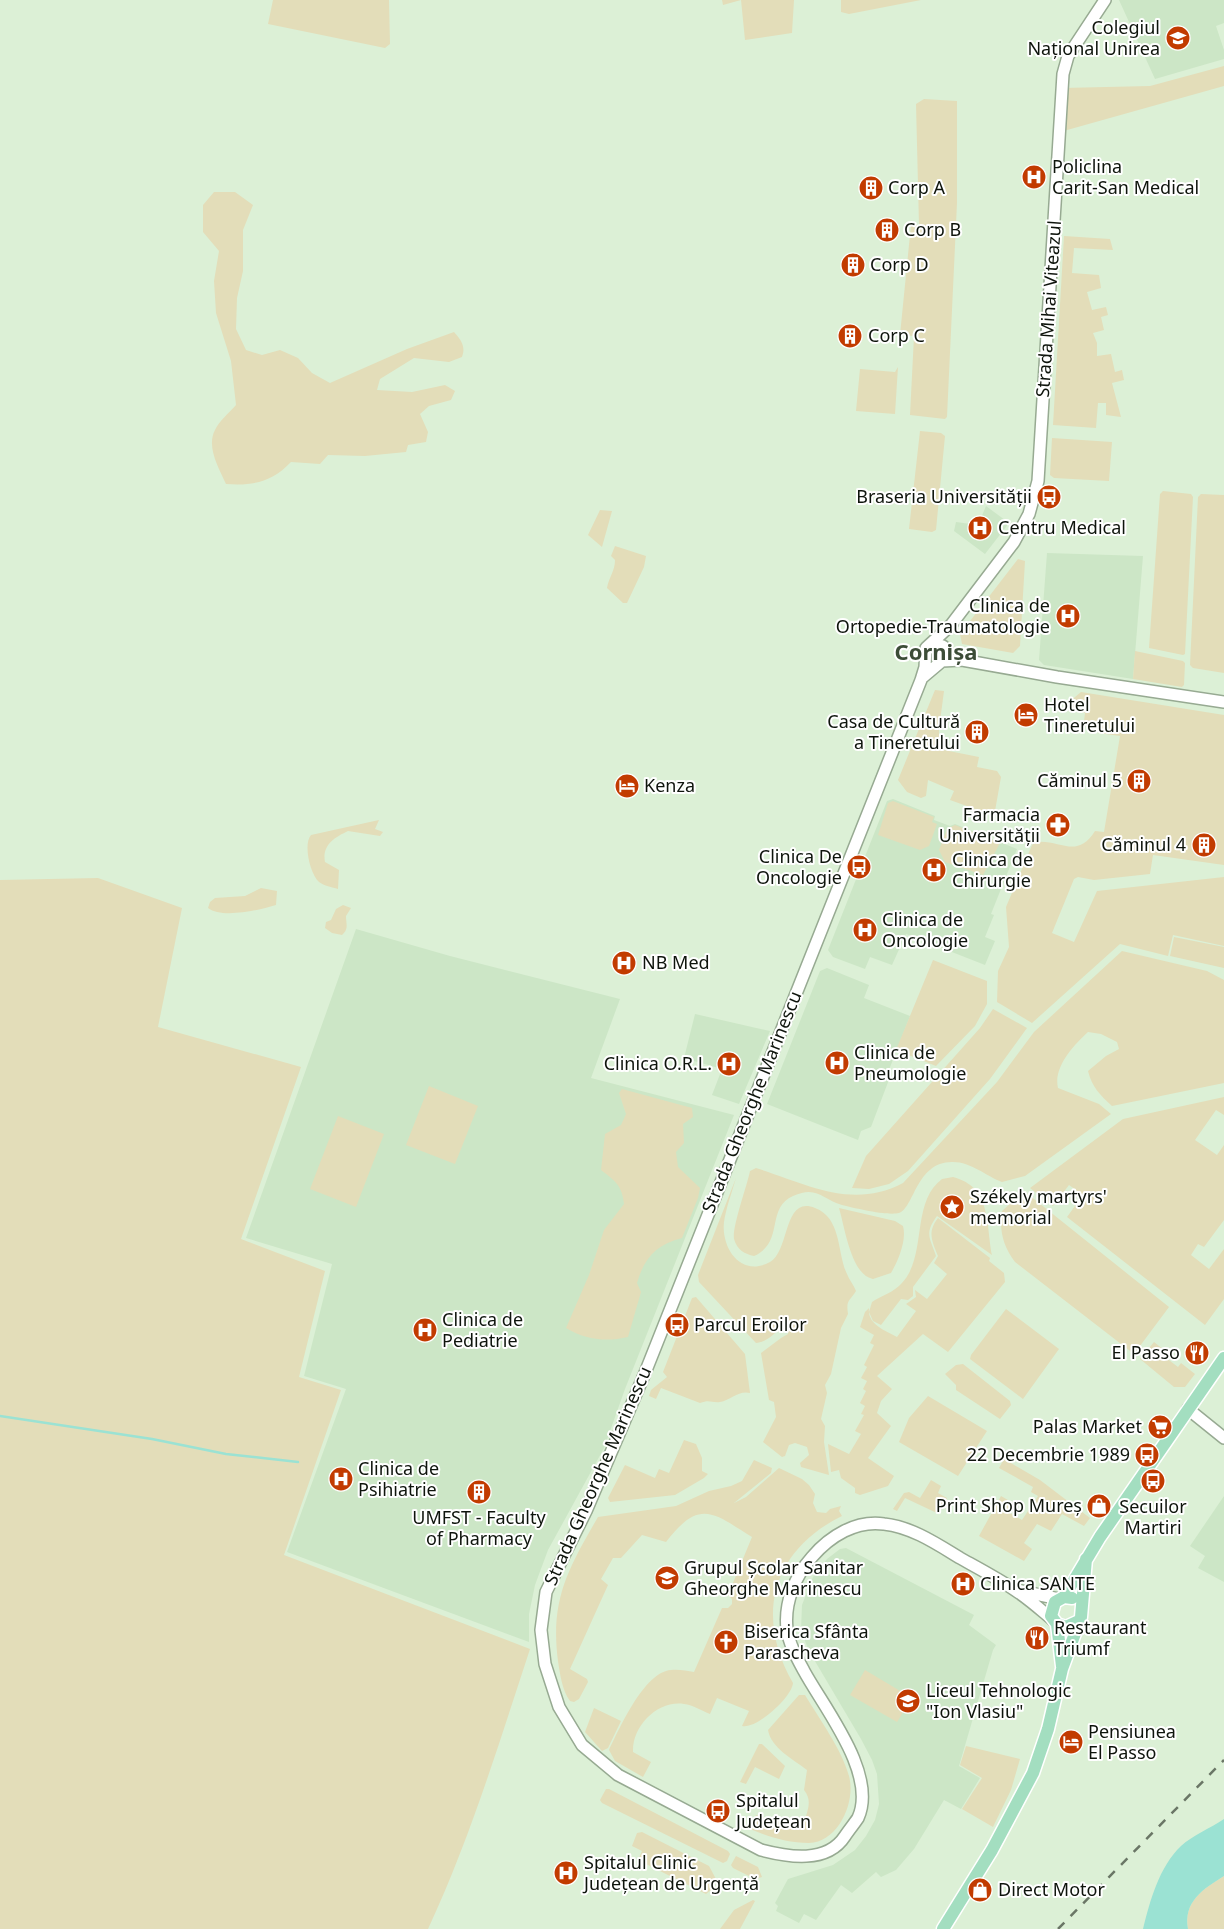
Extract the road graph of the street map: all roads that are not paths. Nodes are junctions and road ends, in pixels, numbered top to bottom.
1 (1105, 0) edge
2 (1038, 481) joint
3 (951, 625) junction
4 (932, 643) junction
5 (942, 655) junction
6 (925, 656) junction
7 (921, 680) junction
8 (1224, 702) edge
9 (1224, 1358) edge
10 (1188, 1409) junction
11 (1224, 1438) edge
12 (1086, 1559) junction
13 (1016, 1590) junction
14 (1061, 1598) junction
15 (1080, 1606) junction
16 (1078, 1621) junction
17 (1055, 1622) junction
18 (1062, 1669) junction
19 (944, 1929) edge

1 - 2 main road, Strada Mihai Viteazul
2 - 3 main road, Strada Gheorghe Marinescu
3 - 4 main road, Strada Gheorghe Marinescu
3 - 5 main road, Strada Gheorghe Marinescu
4 - 5 main road
4 - 6 main road
5 - 6 main road
5 - 7 main road, Strada Gheorghe Marinescu
5 - 8 main road
6 - 7 main road, Strada Gheorghe Marinescu
7 - 13 main road, Strada Gheorghe Marinescu
9 - 10 main road
10 - 11 main road
10 - 12 main road
12 - 14 main road
12 - 15 main road
13 - 14 main road, Strada Gheorghe Marinescu
13 - 17 main road, Strada Gheorghe Marinescu
14 - 15 main road
14 - 17 main road
15 - 16 main road
16 - 17 main road
16 - 18 main road
17 - 18 main road
18 - 19 main road

